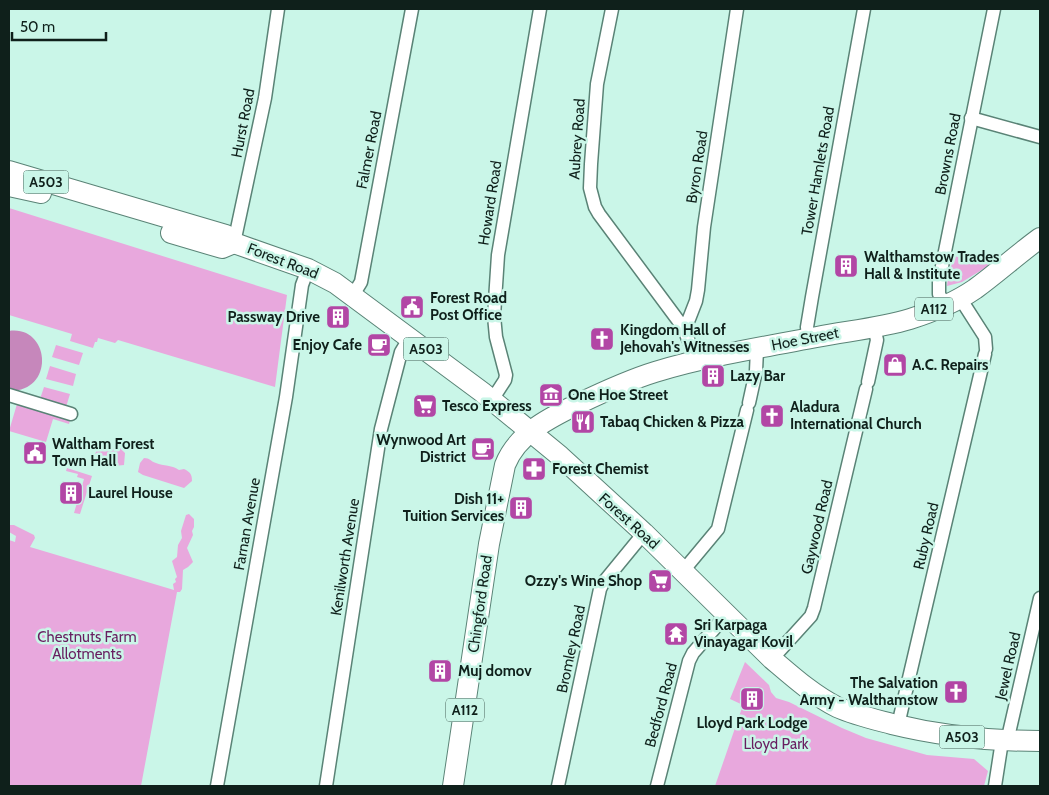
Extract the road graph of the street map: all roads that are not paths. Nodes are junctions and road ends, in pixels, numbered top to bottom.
1 (278, 9) edge
2 (412, 9) edge
3 (540, 9) edge
4 (612, 9) edge
5 (737, 9) edge
6 (864, 9) edge
7 (994, 9) edge
8 (971, 118) junction
9 (1040, 137) edge
10 (9, 171) edge
11 (9, 186) edge
12 (1040, 238) edge
13 (234, 243) junction
14 (308, 269) junction
15 (353, 295) junction
16 (952, 301) junction
17 (874, 326) junction
18 (683, 327) junction
19 (410, 337) junction
20 (808, 339) junction
21 (757, 349) junction
22 (696, 361) junction
23 (496, 395) junction
24 (9, 396) edge
25 (71, 414) dead end
26 (530, 431) junction
27 (640, 537) junction
28 (683, 571) junction
29 (1040, 598) edge
30 (727, 614) junction
31 (772, 659) junction
32 (898, 726) junction
33 (1005, 741) junction
34 (1040, 741) edge
35 (218, 786) edge
36 (326, 786) edge
37 (453, 786) edge
38 (558, 786) edge
39 (657, 786) edge
40 (995, 786) edge

1 - 13 street, Hurst Road
2 - 15 street, Falmer Road
3 - 23 street, Howard Road
4 - 18 street, Aubrey Road
5 - 18 street, Byron Road
6 - 20 street, Tower Hamlets Road
7 - 8 street, Browns Road
8 - 9 street
8 - 16 street, Browns Road
10 - 13 main road, Forest Road / A503
11 - 13 main road, Forest Road / A503
12 - 16 main road, Hoe Street / A112
13 - 14 main road, Forest Road / A503
14 - 15 main road, Forest Road / A503
14 - 35 street, Farnan Avenue
15 - 19 main road, Forest Road / A503
16 - 17 main road, Hoe Street / A112
16 - 32 street, Ruby Road
17 - 20 main road, Hoe Street / A112
17 - 31 street, Gaywood Road
18 - 22 street, Aubrey Road
19 - 23 main road, Forest Road / A503
19 - 36 street, Kenilworth Avenue
20 - 21 main road, Hoe Street / A112
21 - 22 main road, Hoe Street / A112
21 - 28 street
22 - 26 main road, Hoe Street / A112
23 - 26 main road, Forest Road / A503
24 - 25 street
26 - 27 main road, Forest Road / A503
26 - 37 main road, Chingford Road / A112
27 - 28 main road, Forest Road / A503
27 - 38 street, Bromley Road
28 - 30 main road, Forest Road / A503
29 - 33 street, Jewel Road
30 - 31 main road, Forest Road / A503
30 - 39 street, Bedford Road
31 - 32 main road, Forest Road / A503
32 - 33 main road, Forest Road / A503
33 - 34 main road, Forest Road / A503
33 - 40 street, Jewel Road

